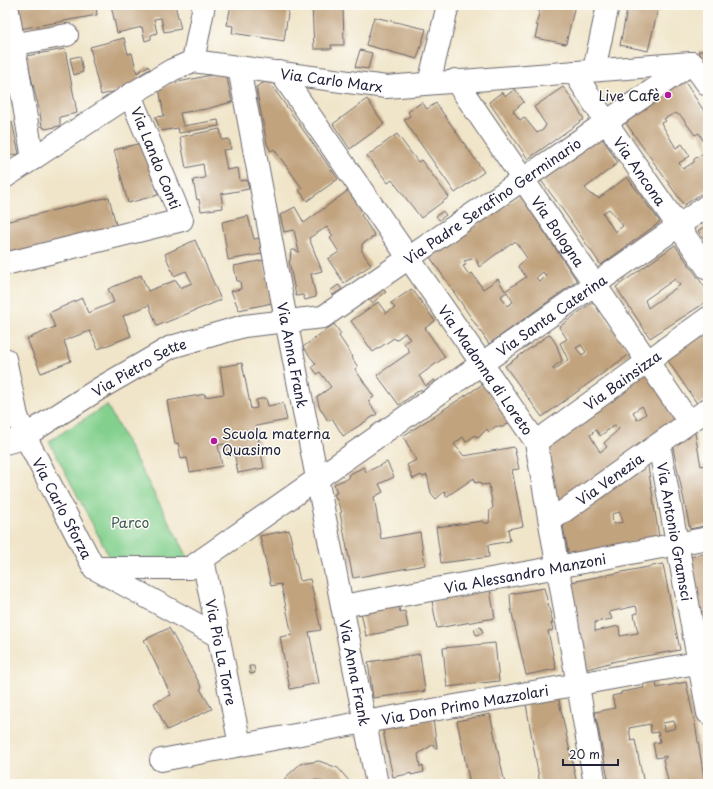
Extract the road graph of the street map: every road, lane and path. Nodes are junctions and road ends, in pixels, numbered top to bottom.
1 (7, 5) edge
2 (204, 5) edge
3 (448, 5) edge
4 (608, 5) edge
5 (67, 35) dead end
6 (9, 45) edge
7 (193, 61) junction
8 (692, 63) junction
9 (239, 68) junction
10 (584, 71) junction
11 (280, 72) junction
12 (455, 80) junction
13 (429, 83) junction
14 (708, 85) edge
15 (130, 95) junction
16 (606, 122) junction
17 (32, 159) junction
18 (5, 177) edge
19 (522, 180) junction
20 (708, 206) edge
21 (678, 226) junction
22 (408, 258) junction
23 (5, 264) edge
24 (708, 269) edge
25 (594, 284) junction
26 (708, 318) edge
27 (286, 320) junction
28 (5, 359) edge
29 (648, 362) junction
30 (481, 364) junction
31 (708, 409) edge
32 (689, 422) junction
33 (25, 436) junction
34 (536, 442) junction
35 (5, 443) edge
36 (660, 444) junction
37 (316, 479) junction
38 (550, 521) junction
39 (708, 538) edge
40 (678, 543) junction
41 (203, 559) junction
42 (558, 567) junction
43 (94, 568) junction
44 (342, 606) junction
45 (218, 636) junction
46 (704, 662) edge
47 (577, 684) junction
48 (708, 713) edge
49 (365, 722) junction
50 (240, 746) junction
51 (161, 760) dead end
52 (377, 784) edge
53 (595, 784) edge

1 - 6 street
2 - 7 street
3 - 13 street
4 - 10 street
5 - 6 street
6 - 17 street
7 - 9 street, Via Carlo Marx
7 - 15 street
8 - 10 street, Via Carlo Marx
8 - 14 street
8 - 16 street, Via Padre Serafino Germinario
9 - 11 street, Via Carlo Marx
9 - 27 street, Via Anna Frank
10 - 12 street, Via Carlo Marx
10 - 16 street, Via Ancona
11 - 13 street, Via Carlo Marx
11 - 22 street, Via Madonna di Loreto
12 - 13 street, Via Carlo Marx
12 - 19 street, Via Bologna
15 - 17 street
15 - 23 street, Via Lando Conti
16 - 19 street, Via Padre Serafino Germinario
16 - 21 street, Via Ancona
17 - 18 street
19 - 22 street, Via Padre Serafino Germinario
19 - 25 street, Via Bologna
20 - 21 street, Via Santa Caterina
21 - 24 street, Via Ancona
21 - 25 street, Via Santa Caterina
22 - 27 street, Via Padre Serafino Germinario
22 - 30 street, Via Madonna di Loreto
25 - 29 street, Via Bologna
25 - 30 street, Via Santa Caterina
26 - 29 street, Via Bainsizza
27 - 33 street, Via Pietro Sette
27 - 37 street, Via Anna Frank
28 - 33 street, Via Carlo Sforza
29 - 32 street, Via Bologna
29 - 34 street, Via Bainsizza
30 - 34 street, Via Madonna di Loreto
30 - 37 street, Via Santa Caterina
31 - 32 street, Via Venezia
32 - 36 street, Via Venezia
33 - 35 street, Via Pietro Sette
33 - 43 street, Via Carlo Sforza
34 - 38 street, Via Madonna di Loreto
36 - 38 street, Via Venezia
36 - 40 street, Via Antonio Gramsci
37 - 41 street, Via Santa Caterina
37 - 44 street, Via Anna Frank
38 - 42 street, Via Madonna di Loreto
39 - 40 street, Via Alessandro Manzoni
40 - 42 street, Via Alessandro Manzoni
40 - 46 street, Via Antonio Gramsci
41 - 43 street, Via Santa Caterina
41 - 45 street, Via Pio La Torre
42 - 44 street, Via Alessandro Manzoni
42 - 47 street, Via Madonna di Loreto
43 - 45 street, Via Carlo Sforza
44 - 49 street, Via Anna Frank
45 - 50 street, Via Pio La Torre
46 - 47 street, Via Don Primo Mazzolari
46 - 48 street, Via Antonio Gramsci
47 - 49 street, Via Don Primo Mazzolari
47 - 53 street, Via Madonna di Loreto
49 - 50 street, Via Don Primo Mazzolari
49 - 52 street, Via Anna Frank
50 - 51 street, Via Don Primo Mazzolari

